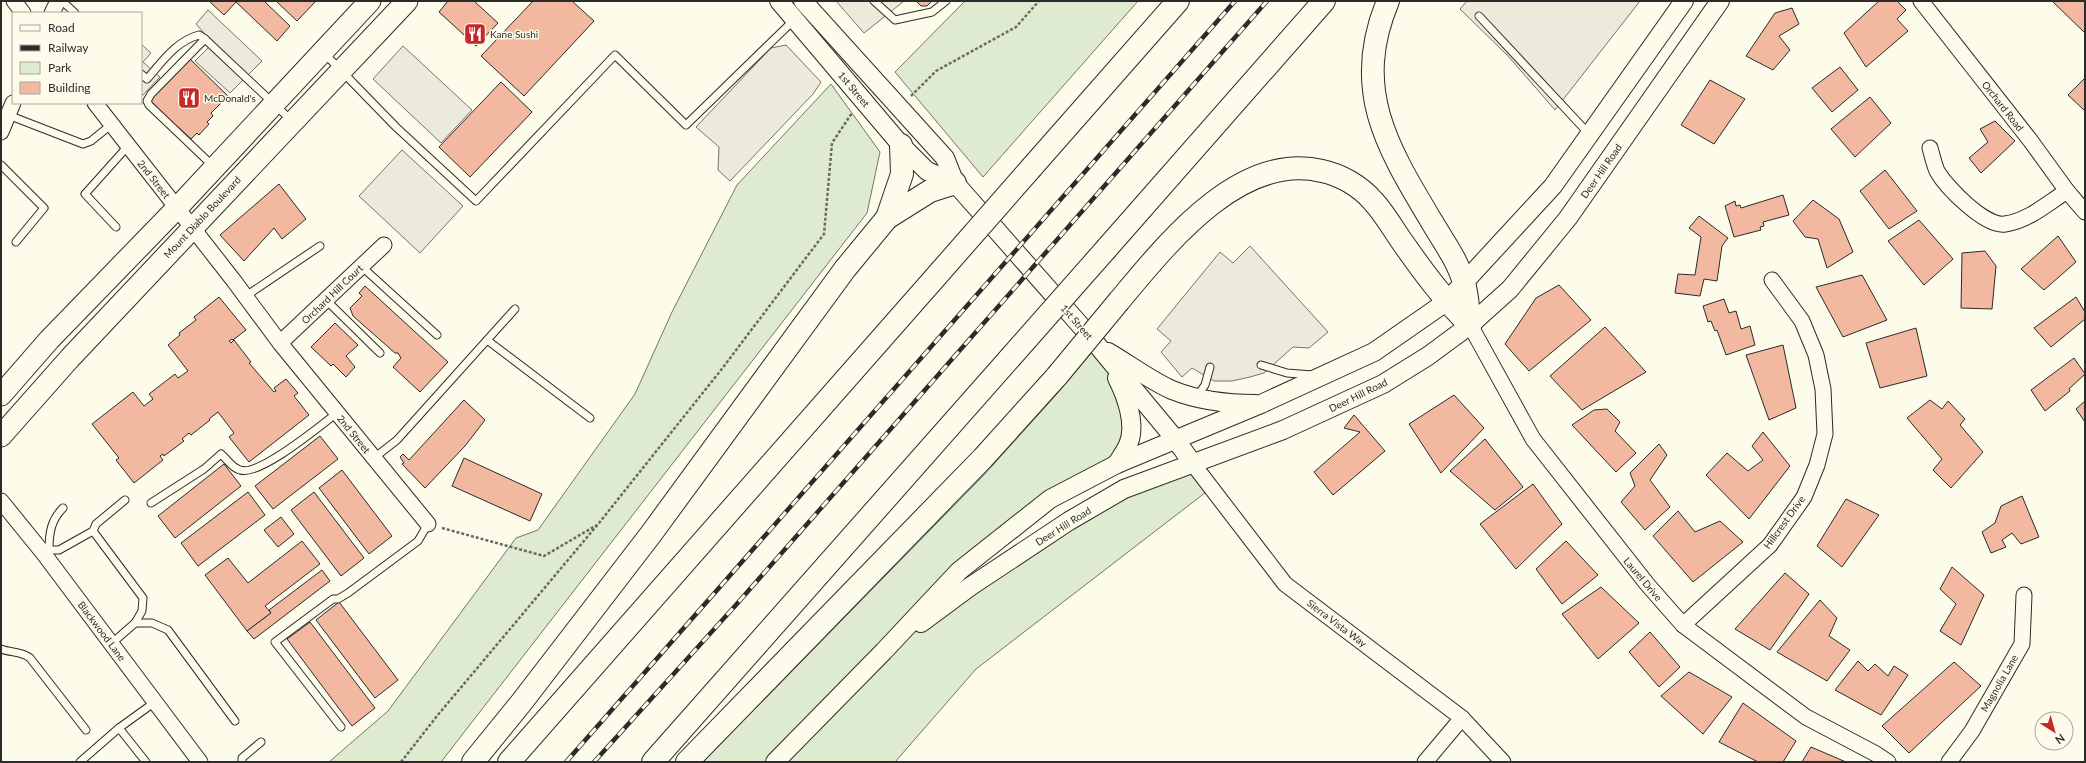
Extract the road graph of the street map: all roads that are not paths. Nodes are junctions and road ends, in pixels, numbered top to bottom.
1 (14, 1) edge
2 (58, 1) edge
3 (62, 1) edge
4 (370, 1) edge
5 (407, 1) edge
6 (803, 1) edge
7 (874, 1) edge
8 (946, 1) edge
9 (1178, 1) edge
10 (1324, 1) edge
11 (1388, 1) edge
12 (1684, 1) edge
13 (1720, 1) edge
14 (1921, 1) edge
15 (785, 7) edge
16 (23, 12) edge
17 (52, 12) edge
18 (74, 12) edge
19 (1479, 16) dead end
20 (205, 38) junction
21 (323, 52) junction
22 (341, 70) junction
23 (142, 75) edge
24 (96, 104) edge
25 (274, 105) junction
26 (11, 109) edge
27 (293, 121) junction
28 (112, 124) junction
29 (1, 132) edge
30 (1591, 135) junction
31 (901, 145) junction
32 (128, 146) junction
33 (1930, 148) dead end
34 (1, 165) edge
35 (215, 167) junction
36 (955, 184) junction
37 (2067, 191) junction
38 (177, 208) junction
39 (2085, 212) edge
40 (887, 218) junction
41 (116, 227) dead end
42 (192, 228) junction
43 (16, 242) dead end
44 (384, 245) dead end
45 (320, 246) dead end
46 (361, 266) junction
47 (1772, 280) dead end
48 (1464, 284) junction
49 (246, 296) junction
50 (326, 300) junction
51 (1446, 302) junction
52 (515, 309) dead end
53 (1470, 325) junction
54 (437, 335) dead end
55 (487, 340) junction
56 (280, 343) junction
57 (1103, 352) junction
58 (380, 353) dead end
59 (1261, 365) dead end
60 (1210, 367) dead end
61 (1325, 375) junction
62 (1, 395) edge
63 (1197, 396) junction
64 (1261, 404) junction
65 (337, 413) junction
66 (590, 418) dead end
67 (1, 436) edge
68 (1176, 440) junction
69 (374, 458) junction
70 (1117, 464) junction
71 (1193, 464) junction
72 (125, 500) dead end
73 (1, 501) edge
74 (151, 503) dead end
75 (63, 508) dead end
76 (428, 524) joint
77 (92, 531) junction
78 (47, 552) junction
79 (2024, 595) dead end
80 (135, 623) junction
81 (1683, 625) junction
82 (111, 644) junction
83 (1, 649) edge
84 (884, 652) junction
85 (155, 702) junction
86 (1462, 718) junction
87 (235, 721) dead end
88 (341, 727) dead end
89 (119, 728) junction
90 (86, 730) dead end
91 (261, 742) dead end
92 (80, 762) edge
93 (146, 762) edge
94 (200, 762) edge
95 (242, 762) edge
96 (473, 762) edge
97 (509, 762) edge
98 (654, 762) edge
99 (687, 762) edge
100 (775, 762) edge
101 (1425, 762) edge
102 (1503, 762) edge
103 (1888, 762) edge
104 (1949, 762) edge

1 - 16 street
2 - 17 street
3 - 18 lane
4 - 21 main road
5 - 22 main road, Mount Diablo Boulevard
6 - 36 street, 1st Street
7 - 8 lane
9 - 97 highway, bridge
10 - 98 highway, bridge
11 - 48 highway
12 - 30 street, Deer Hill Road
13 - 53 street, Deer Hill Road
14 - 37 street, Orchard Road
15 - 22 lane
15 - 31 street, 1st Street
19 - 30 lane
20 - 23 lane
20 - 25 lane
20 - 35 lane
21 - 22 lane
21 - 25 main road
22 - 27 main road, Mount Diablo Boulevard
24 - 28 street, 2nd Street
25 - 27 lane
25 - 35 main road
26 - 28 lane
26 - 29 street
27 - 42 main road, Mount Diablo Boulevard
28 - 32 street, 2nd Street
30 - 48 street, Deer Hill Road
31 - 36 street, 1st Street
31 - 40 highway
32 - 38 street, 2nd Street
32 - 41 lane
33 - 37 street
34 - 43 lane
35 - 38 main road
36 - 40 highway
36 - 57 street, 1st Street
37 - 39 street, Orchard Road
38 - 42 street, 2nd Street
38 - 62 main road
40 - 96 highway
42 - 49 street, 2nd Street
42 - 67 main road, Mount Diablo Boulevard
44 - 46 street, Orchard Hill Court
45 - 49 lane
46 - 50 street, Orchard Hill Court
46 - 54 lane
47 - 81 street, Hillcrest Drive
48 - 51 street, Deer Hill Road
48 - 53 highway
49 - 56 street, 2nd Street
50 - 56 street, Orchard Hill Court
50 - 58 lane
51 - 53 highway
51 - 61 street, Deer Hill Road
51 - 99 highway, bridge
52 - 55 lane
53 - 71 street, Deer Hill Road
53 - 81 street, Laurel Drive
55 - 66 lane
55 - 69 lane
56 - 65 street, 2nd Street
57 - 63 street
57 - 68 street, 1st Street
57 - 70 street
59 - 61 lane
60 - 63 lane
61 - 64 street, Deer Hill Road
63 - 64 street
64 - 68 street, Deer Hill Road
65 - 69 street, 2nd Street
65 - 74 lane
68 - 70 street, Deer Hill Road
68 - 71 street, 1st Street
69 - 76 street, 2nd Street
70 - 84 street, Deer Hill Road
71 - 84 street, Deer Hill Road
71 - 86 street, Sierra Vista Way
72 - 77 lane
73 - 78 street, Blackwood Lane
75 - 78 lane
76 - 88 lane
77 - 78 lane
77 - 80 lane
78 - 82 street, Blackwood Lane
79 - 104 street, Magnolia Lane
80 - 82 lane
80 - 87 lane
81 - 103 street, Laurel Drive
82 - 85 street, Blackwood Lane
83 - 90 lane
84 - 100 street, Deer Hill Road
85 - 89 lane
85 - 94 street, Blackwood Lane
86 - 101 street
86 - 102 street, Sierra Vista Way
89 - 92 lane
89 - 93 lane
91 - 95 lane

